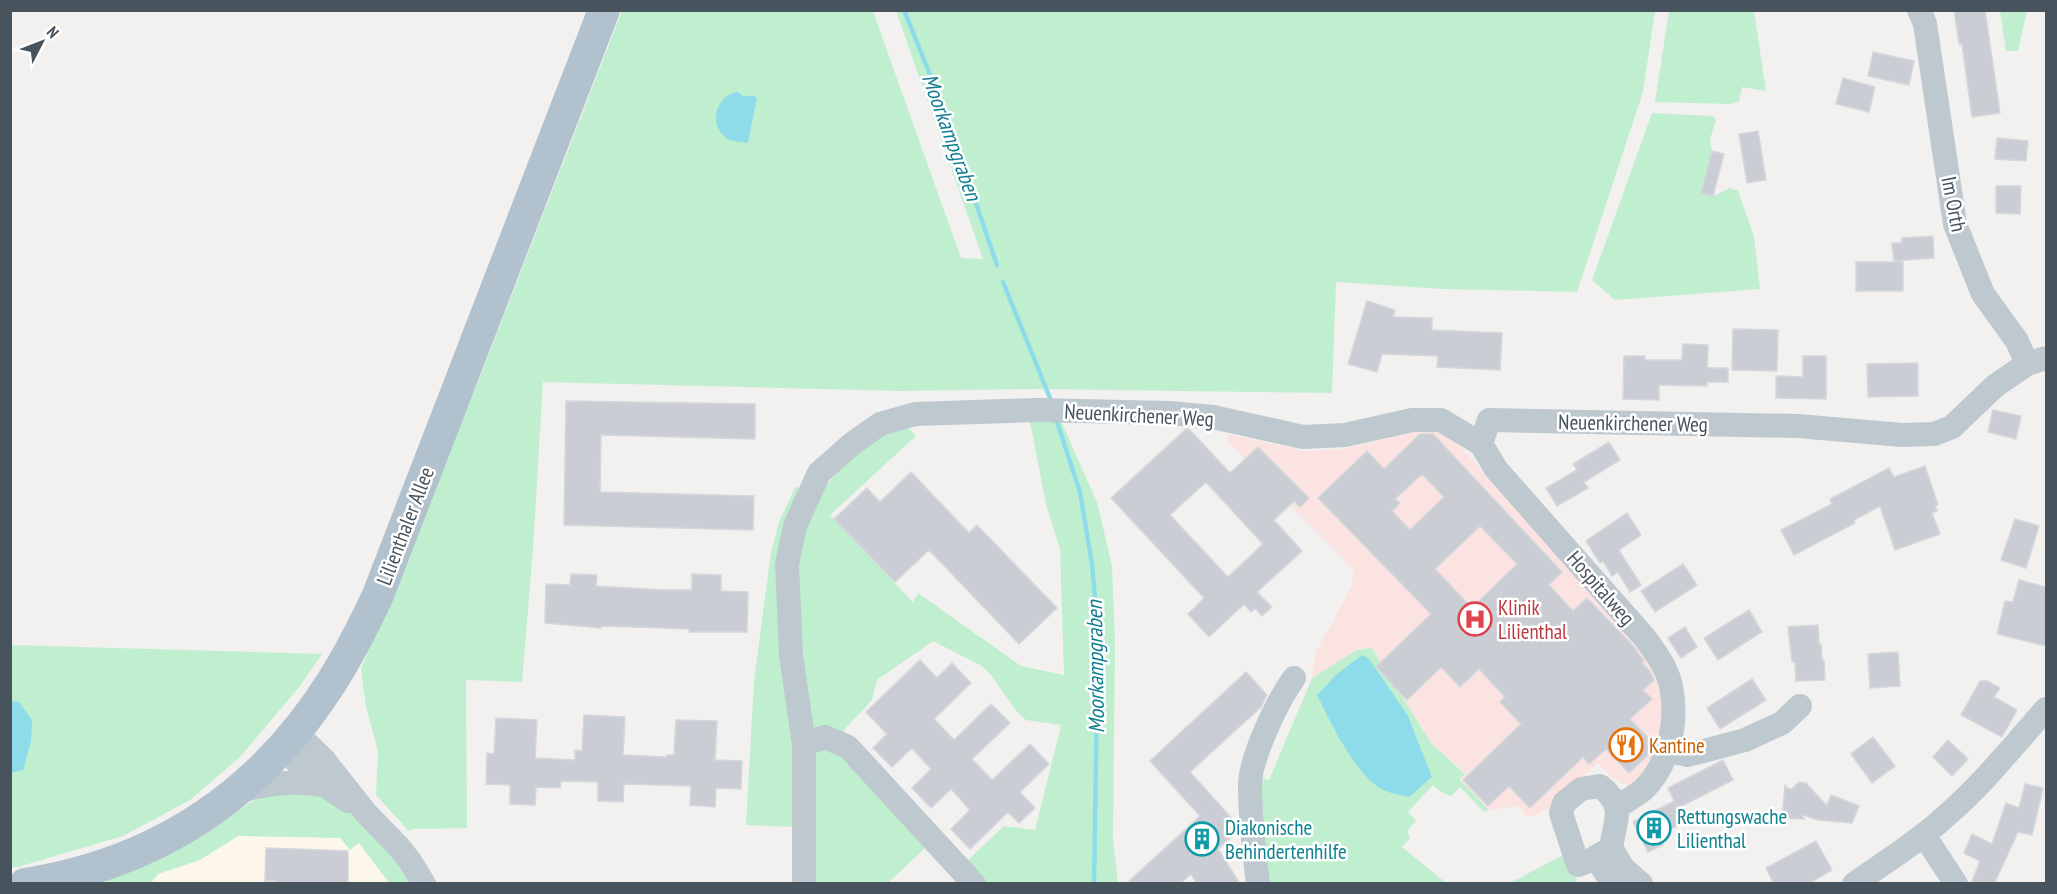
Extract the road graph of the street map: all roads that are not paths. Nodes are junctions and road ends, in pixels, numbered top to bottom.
1 (604, 10) edge
2 (1919, 10) edge
3 (2037, 361) edge
4 (1481, 444) junction
5 (1294, 678) dead end
6 (1800, 706) dead end
7 (2046, 709) edge
8 (289, 739) junction
9 (804, 744) junction
10 (1668, 750) junction
11 (324, 786) junction
12 (238, 791) junction
13 (1617, 807) junction
14 (365, 812) junction
15 (1924, 835) junction
16 (1592, 863) edge
17 (25, 884) edge
18 (424, 884) edge
19 (804, 884) edge
20 (974, 884) edge
21 (1258, 884) edge
22 (1615, 884) edge
23 (1641, 884) edge
24 (1854, 884) edge
25 (1956, 884) edge

1 - 8 main road, Lilienthaler Allee
2 - 3 street, Im Orth
3 - 4 street, Neuenkirchener Weg
4 - 9 street, Neuenkirchener Weg
4 - 10 street, Hospitalweg
5 - 21 street
6 - 10 street
7 - 15 street
8 - 11 street
8 - 12 main road, Lilienthaler Allee
8 - 14 street
9 - 19 street, Neuenkirchener Weg
9 - 20 street
10 - 13 street, Hospitalweg
11 - 12 street
11 - 14 street
12 - 17 main road, Lilienthaler Allee
13 - 16 street
13 - 16 street
14 - 18 street
15 - 24 street
15 - 25 street
16 - 22 street
16 - 23 street

